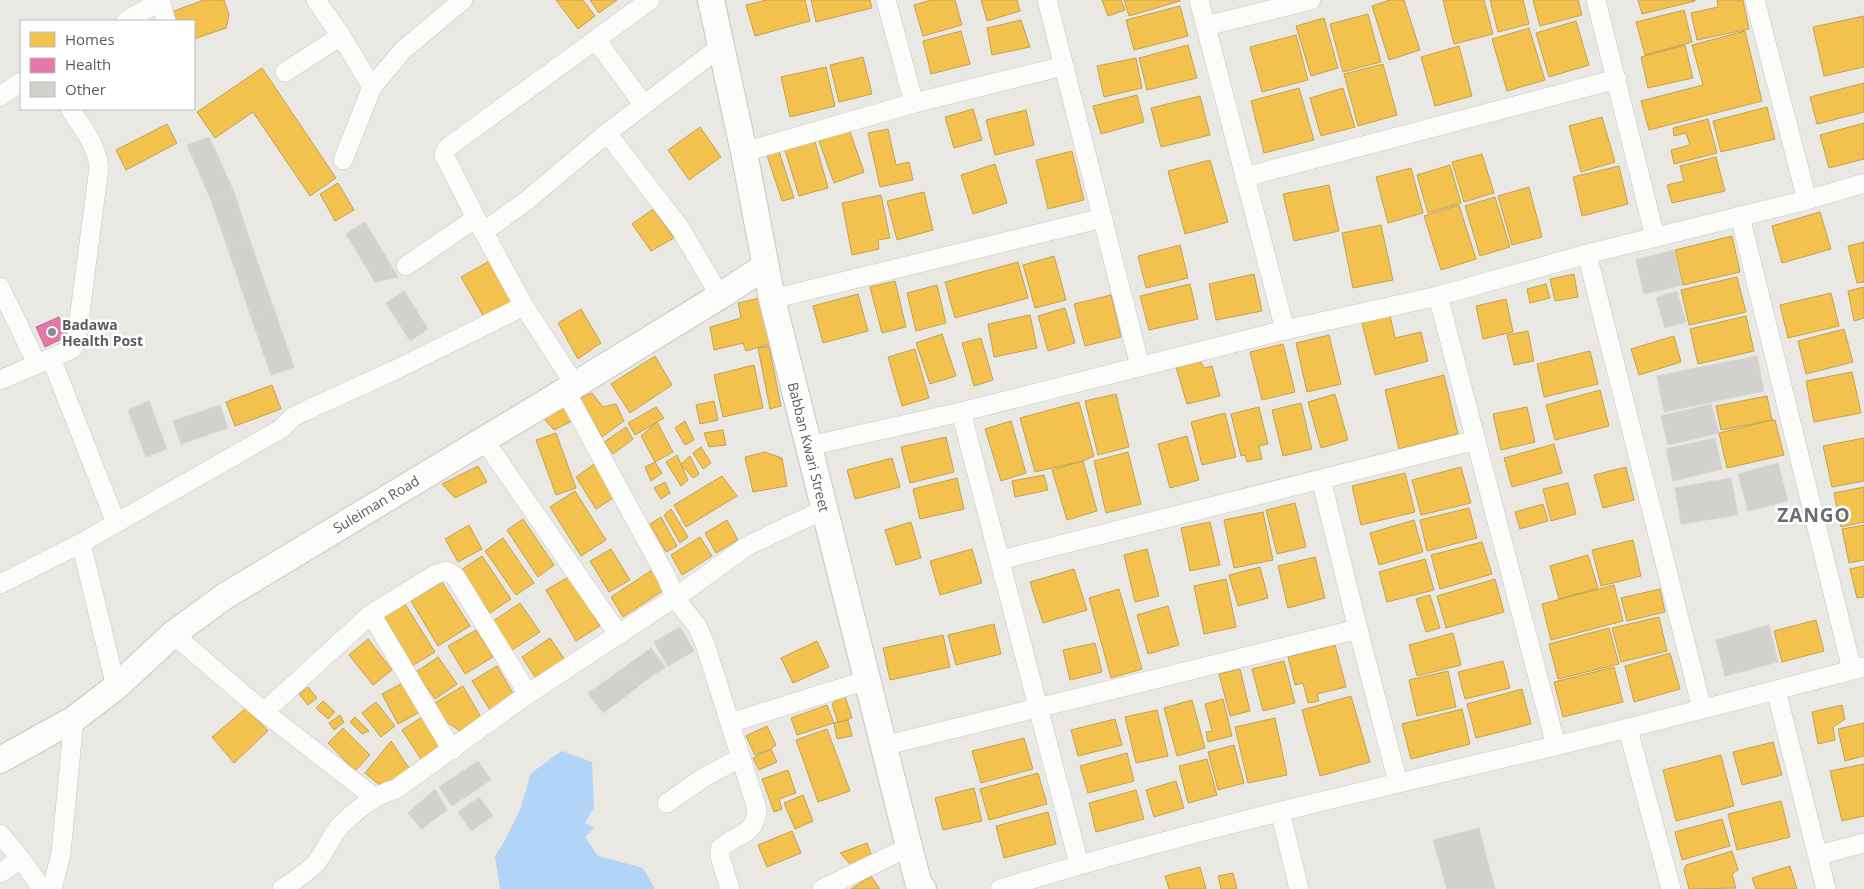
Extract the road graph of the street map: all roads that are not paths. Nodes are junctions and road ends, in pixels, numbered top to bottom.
1 (316, 0) edge
2 (463, 0) edge
3 (650, 0) edge
4 (711, 0) edge
5 (886, 0) edge
6 (1047, 0) edge
7 (1199, 0) edge
8 (1311, 0) edge
9 (1596, 0) edge
10 (1754, 0) edge
11 (160, 1) edge
12 (128, 20) edge
13 (166, 20) edge
14 (1206, 26) junction
15 (341, 36) junction
16 (596, 40) junction
17 (720, 47) junction
18 (1064, 66) junction
19 (285, 72) dead end
20 (1617, 79) junction
21 (20, 83) edge
22 (372, 87) junction
23 (0, 96) edge
24 (914, 103) junction
25 (644, 105) junction
26 (71, 110) edge
27 (607, 133) junction
28 (744, 152) junction
29 (343, 160) dead end
30 (1245, 178) junction
31 (1864, 183) edge
32 (1806, 200) junction
33 (1740, 216) junction
34 (1102, 218) junction
35 (479, 225) junction
36 (1655, 238) junction
37 (1587, 254) junction
38 (406, 266) dead end
39 (766, 266) junction
40 (0, 287) edge
41 (720, 296) junction
42 (1438, 296) junction
43 (772, 299) junction
44 (524, 306) junction
45 (1285, 330) junction
46 (44, 361) junction
47 (1140, 366) junction
48 (0, 380) edge
49 (570, 388) junction
50 (961, 412) junction
51 (484, 440) junction
52 (1476, 440) junction
53 (809, 446) junction
54 (1321, 479) junction
55 (825, 509) junction
56 (116, 522) junction
57 (81, 544) junction
58 (1000, 560) junction
59 (0, 584) edge
60 (675, 598) junction
61 (370, 614) junction
62 (1358, 629) junction
63 (173, 634) junction
64 (619, 635) junction
65 (1858, 669) edge
66 (867, 680) junction
67 (116, 687) junction
68 (1776, 690) junction
69 (528, 694) junction
70 (1039, 709) junction
71 (1702, 709) junction
72 (264, 712) junction
73 (74, 719) junction
74 (730, 723) junction
75 (1628, 729) junction
76 (883, 746) junction
77 (1556, 746) junction
78 (452, 750) junction
79 (740, 758) junction
80 (0, 760) edge
81 (1398, 783) junction
82 (375, 798) junction
83 (667, 804) dead end
84 (1280, 811) junction
85 (0, 834) edge
86 (1864, 842) edge
87 (909, 847) junction
88 (1819, 855) junction
89 (21, 859) junction
90 (1079, 864) junction
91 (0, 873) edge
92 (42, 889) edge
93 (52, 889) edge
94 (282, 889) edge
95 (730, 889) edge
96 (822, 889) edge
97 (923, 889) edge
98 (1000, 889) edge
99 (1299, 889) edge
100 (1671, 889) edge
101 (1826, 889) edge

1 - 15 street
2 - 22 street
3 - 16 street
4 - 17 street, Babban Kwari Street
5 - 24 street
6 - 18 street
7 - 14 street
8 - 14 street
9 - 20 street
10 - 32 street
11 - 12 street
11 - 13 street
14 - 30 street
15 - 19 street
15 - 22 street
16 - 25 street
16 - 35 street
17 - 25 street
17 - 28 street, Babban Kwari Street
18 - 24 street
18 - 34 street
20 - 30 street
20 - 36 street
21 - 23 street
22 - 29 street
24 - 28 street
25 - 27 street
26 - 46 street
27 - 35 street
27 - 41 street
28 - 39 street, Babban Kwari Street
30 - 45 street
31 - 32 street
32 - 33 street
33 - 36 street
33 - 65 street
34 - 43 street
34 - 47 street
35 - 38 street
35 - 44 street
36 - 37 street
37 - 42 street
37 - 71 street
39 - 41 street, Suleiman Road
39 - 43 street, Babban Kwari Street
40 - 46 street
41 - 49 street, Suleiman Road
42 - 45 street
42 - 52 street
43 - 53 street, Babban Kwari Street
44 - 49 street
44 - 56 street
45 - 47 street
46 - 48 street
46 - 56 street
47 - 50 street
49 - 51 street, Suleiman Road
49 - 60 street
50 - 53 street
50 - 58 street
51 - 63 street, Suleiman Road
51 - 64 street
52 - 54 street
52 - 77 street
53 - 55 street, Babban Kwari Street
54 - 58 street
54 - 62 street
55 - 60 street
55 - 66 street, Babban Kwari Street
56 - 57 street
57 - 59 street
57 - 67 street
58 - 70 street
60 - 64 street
60 - 74 street
61 - 69 street
61 - 72 street
61 - 78 street
62 - 70 street
62 - 81 street
63 - 67 street, Suleiman Road
63 - 72 street
64 - 69 street
65 - 68 street
66 - 74 street
66 - 76 street, Babban Kwari Street
67 - 73 street, Suleiman Road
68 - 71 street
68 - 88 street
69 - 78 street
70 - 76 street
70 - 90 street
71 - 75 street
72 - 82 street
73 - 80 street, Suleiman Road
73 - 93 street
74 - 79 street
75 - 77 street
75 - 100 street
76 - 87 street, Babban Kwari Street
77 - 81 street
78 - 82 street
79 - 83 street
79 - 95 street
81 - 84 street
82 - 94 street
84 - 90 street
84 - 99 street
85 - 89 street
86 - 88 street
87 - 96 street
87 - 97 street, Babban Kwari Street
88 - 101 street
89 - 91 street
89 - 92 street
90 - 98 street

